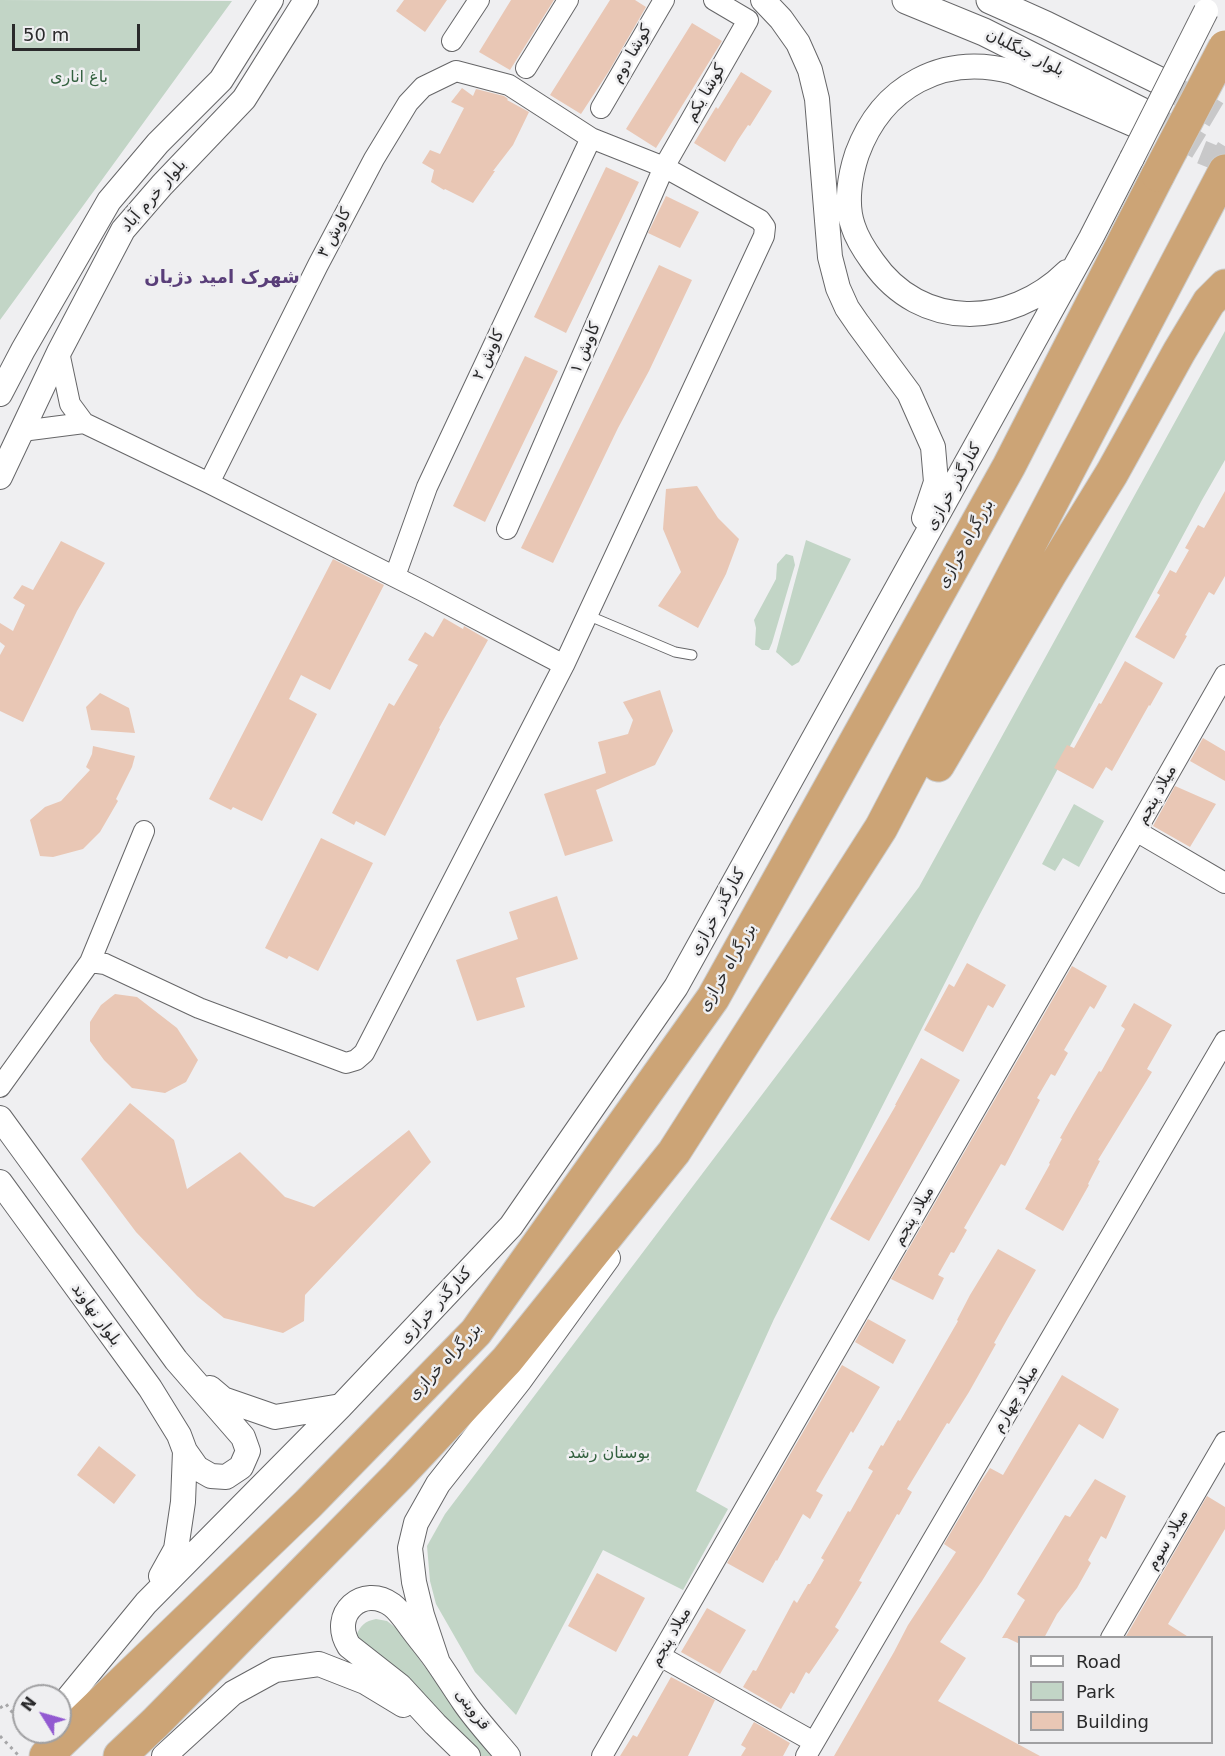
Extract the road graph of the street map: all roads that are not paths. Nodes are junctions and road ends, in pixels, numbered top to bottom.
1 (271, 0) edge
2 (306, 0) edge
3 (478, 0) edge
4 (568, 0) edge
5 (664, 0) edge
6 (714, 0) edge
7 (763, 0) edge
8 (906, 0) edge
9 (990, 0) edge
10 (1209, 5) edge
11 (452, 41) dead end
12 (1225, 47) edge
13 (526, 68) dead end
14 (1158, 80) tunnel mouth
15 (601, 108) dead end
16 (1138, 118) joint
17 (591, 138) junction
18 (664, 166) junction
19 (1145, 167) junction
20 (1225, 171) edge
21 (1091, 238) junction
22 (1225, 286) edge
23 (59, 352) junction
24 (0, 394) edge
25 (84, 423) junction
26 (22, 431) junction
27 (0, 477) edge
28 (209, 483) junction
29 (507, 528) dead end
30 (395, 576) junction
31 (904, 576) junction
32 (587, 615) junction
33 (692, 656) dead end
34 (564, 665) junction
35 (1225, 675) edge
36 (881, 828) junction
37 (144, 831) dead end
38 (1136, 831) junction
39 (1225, 883) edge
40 (90, 962) junction
41 (1225, 1041) edge
42 (1220, 1063) edge
43 (0, 1087) edge
44 (0, 1118) edge
45 (674, 1152) junction
46 (0, 1182) edge
47 (10, 1207) edge
48 (176, 1359) junction
49 (341, 1406) junction
50 (1225, 1442) edge
51 (185, 1451) junction
52 (146, 1603) junction
53 (1113, 1636) edge
54 (660, 1656) junction
55 (438, 1663) junction
56 (72, 1693) edge
57 (435, 1724) junction
58 (810, 1749) edge
59 (464, 1754) edge
60 (46, 1756) edge
61 (120, 1756) edge
62 (164, 1756) edge
63 (508, 1756) edge
64 (602, 1756) edge

1 - 24 street, بلوار خرم آباد
2 - 23 street, بلوار خرم آباد
3 - 11 street
4 - 13 street
5 - 15 street, کوشا دوم
6 - 18 street, کوشا یکم
7 - 31 street
8 - 16 main road, بلوار جنگلبان
9 - 14 main road, بلوار جنگلبان
10 - 19 street, کنارگذر خرازی, bridge
12 - 19 highway, بزرگراه خرازی, bridge
16 - 21 street
17 - 18 street
17 - 28 street, کاوش ۳
17 - 30 street, کاوش ۲
18 - 29 street, کاوش ۱
18 - 32 street
19 - 21 street, کنارگذر خرازی
19 - 60 highway, بزرگراه خرازی
20 - 36 highway
21 - 31 street, کنارگذر خرازی
22 - 36 highway
23 - 25 street
23 - 26 street, بلوار خرم آباد
25 - 26 street
25 - 28 street
26 - 27 street, بلوار خرم آباد
28 - 30 street
30 - 34 street
31 - 49 street, کنارگذر خرازی
32 - 33 lane
32 - 34 street
34 - 40 street
35 - 38 street, میلاد پنجم
36 - 45 highway
37 - 40 street
38 - 39 street
38 - 54 street, میلاد پنجم
40 - 43 street
41 - 42 street, میلاد چهارم
42 - 58 street, میلاد چهارم
44 - 48 street
45 - 55 street
45 - 61 highway
46 - 47 street, بلوار نهاوند
47 - 51 street, بلوار نهاوند
48 - 49 street
48 - 51 street
49 - 52 street, کنارگذر خرازی
50 - 53 street, میلاد سوم
51 - 52 street
52 - 56 street, کنارگذر خرازی
54 - 58 street
54 - 64 street, میلاد پنجم
55 - 57 street
55 - 63 street, قزوینی
57 - 59 street, قزوینی
57 - 62 street

